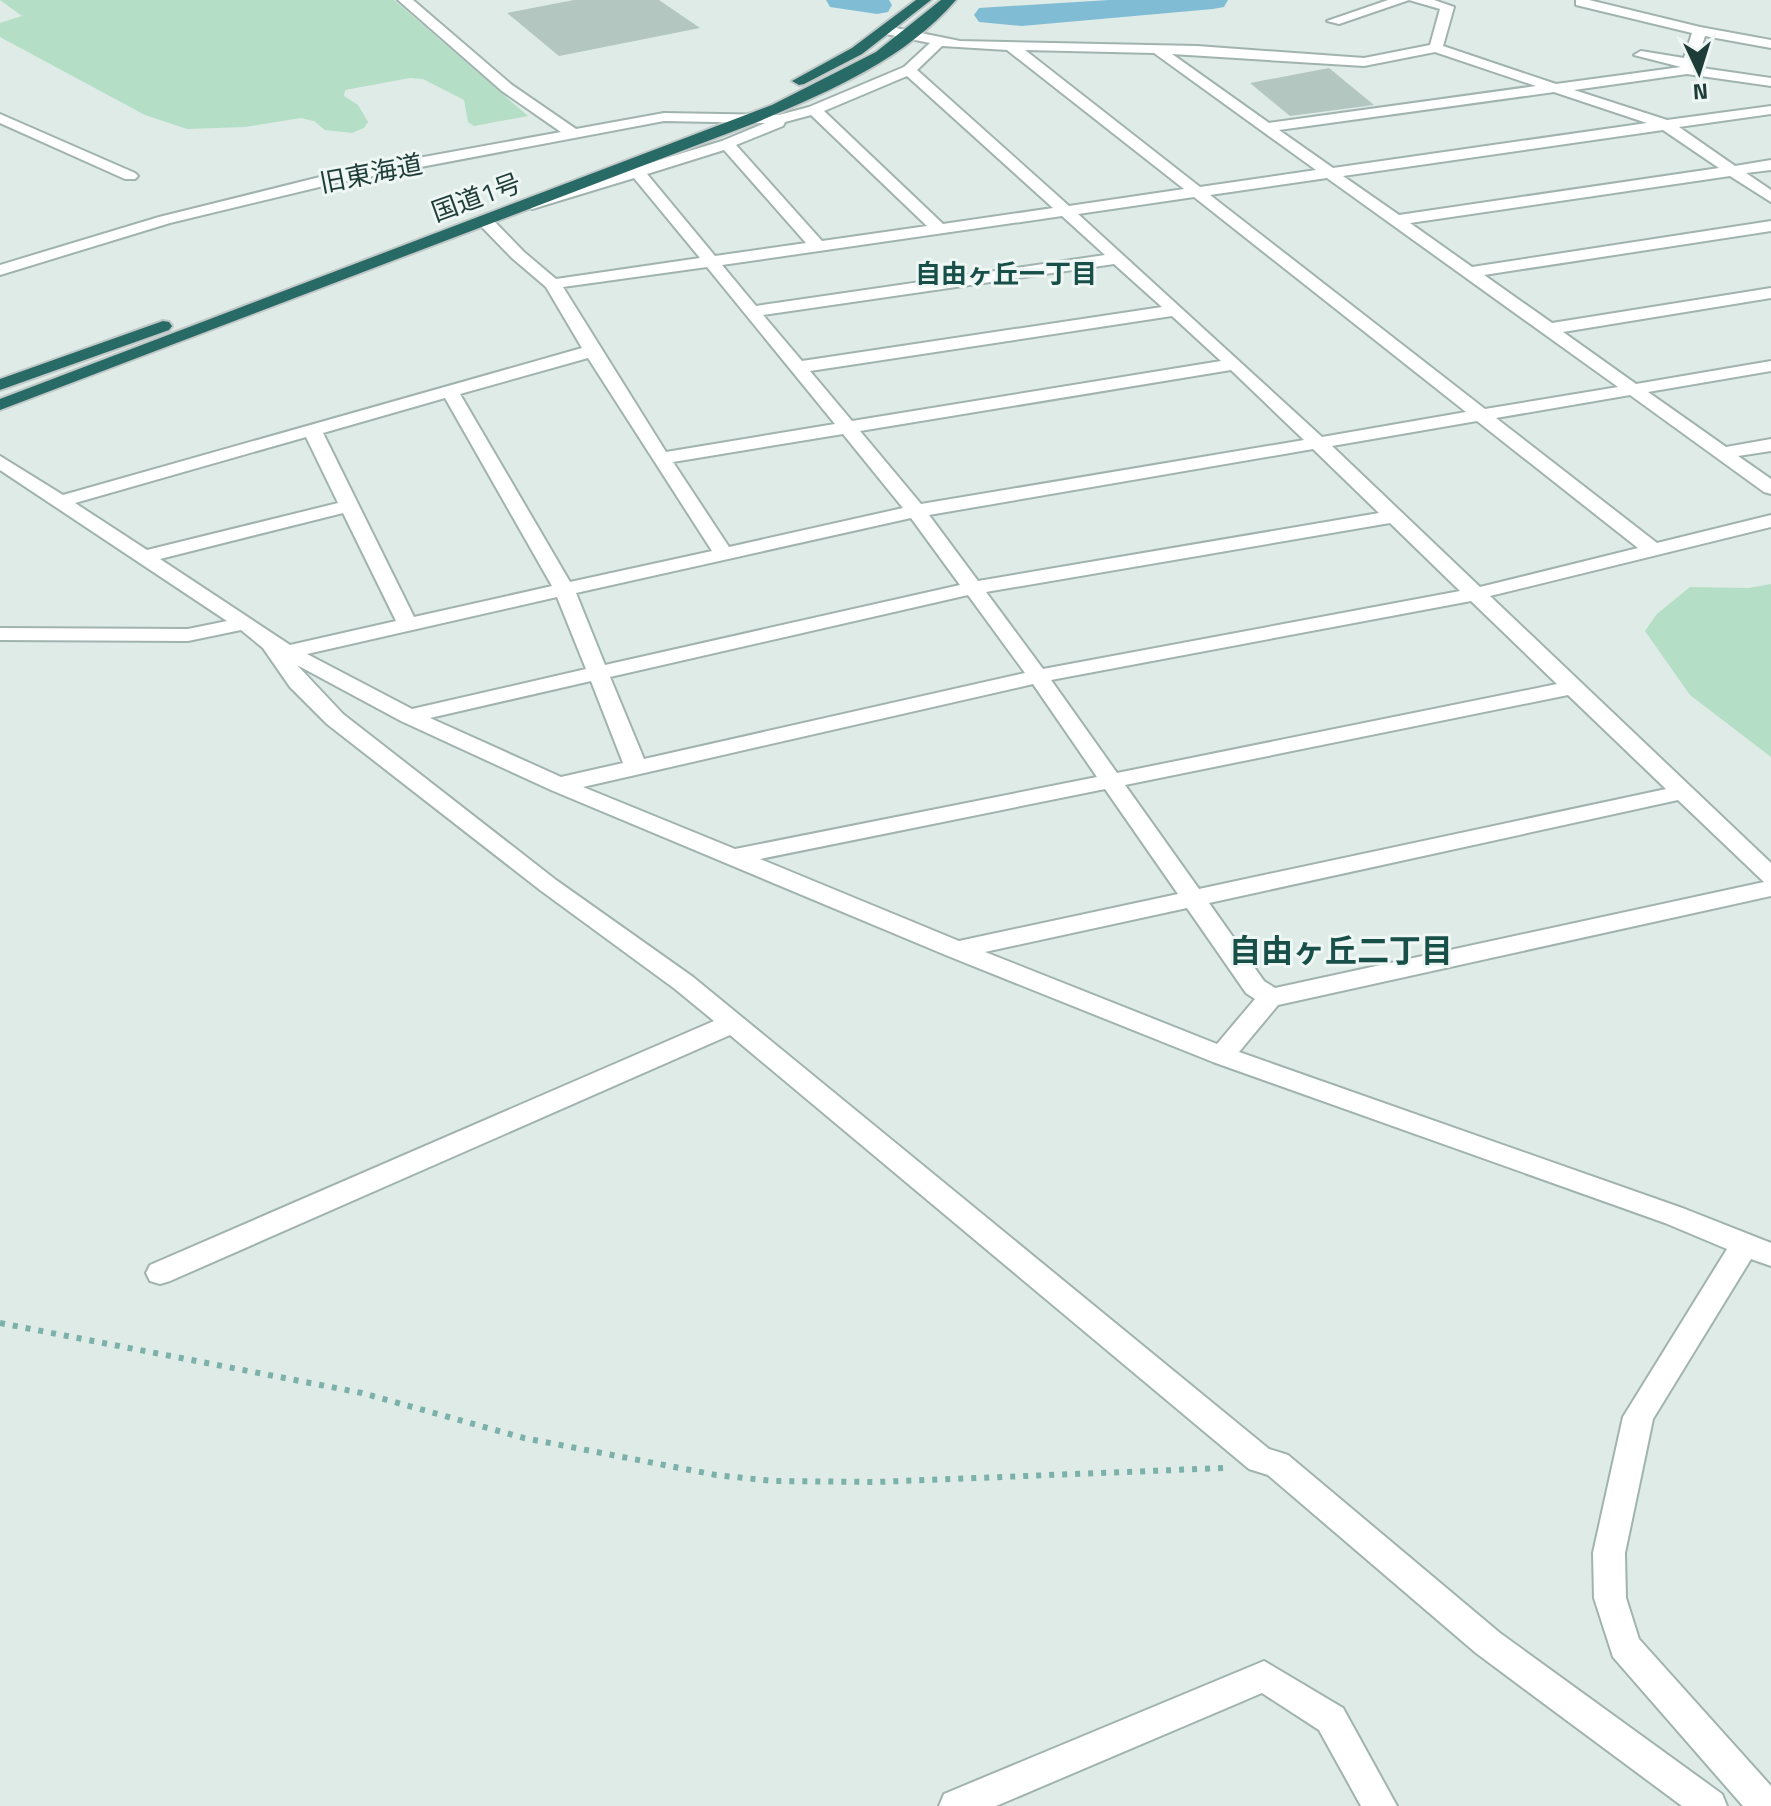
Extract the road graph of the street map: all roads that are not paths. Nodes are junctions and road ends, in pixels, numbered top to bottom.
1 (405, 0) edge
2 (924, 0) edge
3 (949, 0) edge
4 (1402, 0) edge
5 (1416, 0) edge
6 (1581, 2) dead end
7 (1334, 21) dead end
8 (886, 30) junction
9 (1700, 31) junction
10 (912, 36) junction
11 (938, 42) junction
12 (1771, 44) edge
13 (1012, 47) junction
14 (1436, 48) junction
15 (1159, 51) junction
16 (1641, 55) dead end
17 (1688, 67) junction
18 (909, 70) junction
19 (1771, 82) edge
20 (790, 85) dead end
21 (1560, 89) junction
22 (762, 98) dead end
23 (814, 110) junction
24 (1771, 110) edge
25 (720, 116) junction
26 (794, 116) junction
27 (0, 118) edge
28 (750, 120) junction
29 (1666, 125) junction
30 (1268, 127) junction
31 (574, 134) junction
32 (727, 144) junction
33 (1771, 165) edge
34 (1732, 170) junction
35 (1329, 171) junction
36 (638, 173) junction
37 (130, 176) dead end
38 (1196, 190) junction
39 (1771, 197) edge
40 (527, 206) junction
41 (1064, 209) junction
42 (1398, 220) junction
43 (485, 221) junction
44 (1771, 226) edge
45 (937, 227) junction
46 (816, 244) junction
47 (1119, 258) junction
48 (711, 260) junction
49 (0, 270) edge
50 (1472, 272) junction
51 (553, 284) junction
52 (1771, 293) edge
53 (1176, 310) junction
54 (753, 311) junction
55 (1549, 329) junction
56 (592, 351) junction
57 (1235, 364) junction
58 (1771, 366) edge
59 (799, 367) junction
60 (0, 385) edge
61 (1633, 389) junction
62 (450, 391) junction
63 (0, 405) edge
64 (1482, 415) junction
65 (851, 429) junction
66 (312, 430) junction
67 (1317, 443) junction
68 (1771, 445) edge
69 (1724, 453) junction
70 (661, 458) junction
71 (0, 462) edge
72 (1771, 488) edge
73 (61, 501) junction
74 (349, 506) junction
75 (916, 511) junction
76 (1394, 516) junction
77 (1771, 521) edge
78 (1654, 551) junction
79 (723, 553) junction
80 (143, 557) junction
81 (973, 588) junction
82 (564, 589) junction
83 (1475, 594) junction
84 (245, 623) junction
85 (407, 623) junction
86 (0, 634) edge
87 (278, 647) junction
88 (598, 673) junction
89 (1038, 676) junction
90 (1574, 687) junction
91 (409, 716) junction
92 (636, 767) junction
93 (1109, 780) junction
94 (559, 785) junction
95 (1684, 792) junction
96 (734, 857) junction
97 (1771, 876) edge
98 (1771, 888) edge
99 (1193, 899) junction
100 (957, 950) junction
101 (1271, 997) junction
102 (731, 1024) junction
103 (1222, 1056) junction
104 (1758, 1251) edge
105 (160, 1273) dead end
106 (956, 1806) edge
107 (1380, 1806) edge
108 (1710, 1806) edge
109 (1766, 1806) edge

1 - 31 street
2 - 8 highway
3 - 10 highway, 国道1号
4 - 7 street
5 - 14 street
6 - 9 street
8 - 10 street
8 - 20 highway
9 - 12 street
9 - 17 street
10 - 11 street
10 - 28 highway, 国道1号
11 - 13 street
11 - 18 street
13 - 15 street
13 - 38 street
14 - 15 street
14 - 21 street
15 - 30 street
16 - 17 street
17 - 19 street
17 - 21 street
18 - 23 street
18 - 41 street
21 - 29 street
21 - 30 street
22 - 25 highway, 国道1号
23 - 26 street
23 - 45 street
24 - 29 street
25 - 28 street, 旧東海道
25 - 31 street, 旧東海道
25 - 60 highway, 国道1号
26 - 28 street, 旧東海道
26 - 32 street
27 - 37 street
28 - 40 highway, 国道1号
29 - 34 street
29 - 35 street
30 - 35 street
31 - 49 street, 旧東海道
32 - 36 street
32 - 46 street
33 - 34 street
34 - 39 street
34 - 42 street
35 - 38 street
35 - 42 street
36 - 40 street
36 - 48 street
38 - 41 street
38 - 64 street
40 - 43 highway, 国道1号
41 - 45 street
41 - 47 street
42 - 50 street
43 - 51 street
43 - 63 highway, 国道1号
44 - 50 street
45 - 46 street
46 - 48 street
47 - 53 street
47 - 54 street
48 - 51 street
48 - 54 street
50 - 55 street
51 - 56 street
52 - 55 street
53 - 57 street
53 - 59 street
54 - 59 street
55 - 61 street
56 - 62 street
56 - 70 street
57 - 65 street
57 - 67 street
58 - 61 street
59 - 65 street
61 - 64 street
61 - 69 street
62 - 66 street
62 - 82 street
64 - 67 street
64 - 78 street
65 - 70 street
65 - 75 street
66 - 73 street
66 - 74 street
67 - 75 street
67 - 76 street
68 - 69 street
69 - 72 street
70 - 79 street
71 - 73 street
73 - 80 street
74 - 80 street
74 - 85 street
75 - 79 street
75 - 81 street
76 - 81 street
76 - 83 street
77 - 78 street
78 - 83 street
79 - 82 street
80 - 84 street
81 - 88 street
81 - 89 street
82 - 85 street
82 - 88 street
83 - 89 street
83 - 90 street
84 - 86 street
84 - 87 street
85 - 87 street
87 - 91 street
87 - 102 street
88 - 91 street
88 - 92 street
89 - 92 street
89 - 93 street
90 - 93 street
90 - 95 street
91 - 94 street
92 - 94 street
93 - 96 street
93 - 99 street
94 - 96 street
95 - 97 street
95 - 99 street
96 - 100 street
98 - 101 street
99 - 100 street
99 - 101 street
100 - 103 street
101 - 103 street
102 - 105 street
102 - 108 street
103 - 104 street
104 - 109 street
106 - 107 street

